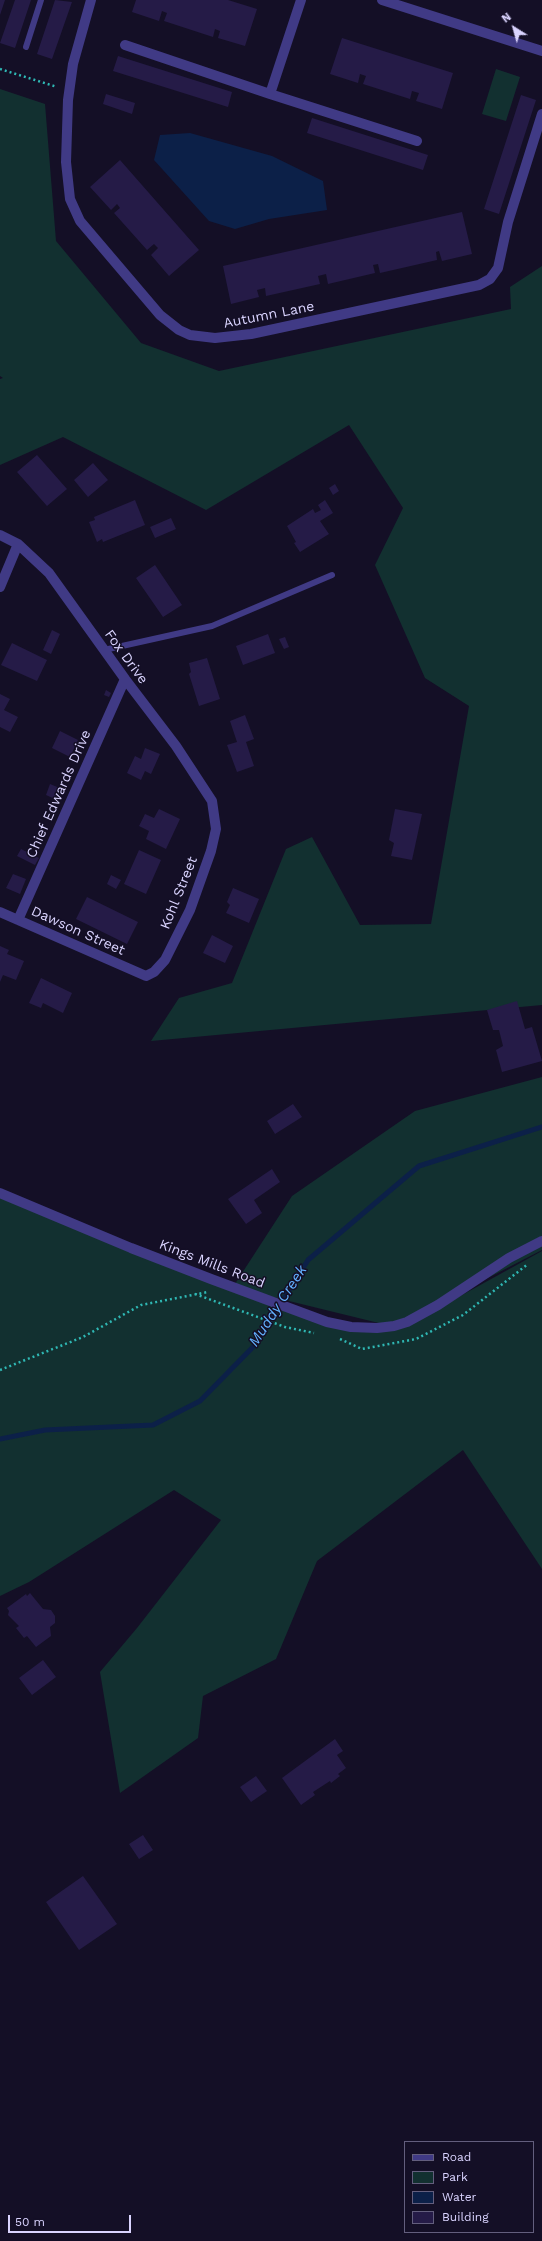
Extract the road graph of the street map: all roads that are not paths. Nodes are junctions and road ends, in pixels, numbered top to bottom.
1 (41, 0) edge
2 (90, 0) edge
3 (301, 0) edge
4 (382, 0) edge
5 (125, 45) dead end
6 (26, 47) dead end
7 (542, 51) edge
8 (270, 94) junction
9 (542, 114) edge
10 (417, 141) dead end
11 (0, 535) edge
12 (18, 544) junction
13 (332, 574) dead end
14 (0, 587) edge
15 (104, 650) junction
16 (125, 679) junction
17 (214, 809) joint
18 (0, 912) edge
19 (18, 920) junction
20 (146, 976) joint
21 (0, 1193) edge
22 (542, 1240) edge

1 - 6 lane
2 - 9 street, Autumn Lane
3 - 8 street
4 - 7 street
5 - 8 street
8 - 10 street
11 - 12 street, Fox Drive
12 - 14 street
12 - 15 street, Fox Drive
13 - 15 lane
15 - 16 street, Fox Drive
16 - 17 street, Fox Drive
16 - 19 street, Chief Edwards Drive
17 - 20 street, Kohl Street
18 - 19 street, Dawson Street
19 - 20 street, Dawson Street
21 - 22 street, Kings Mills Road

